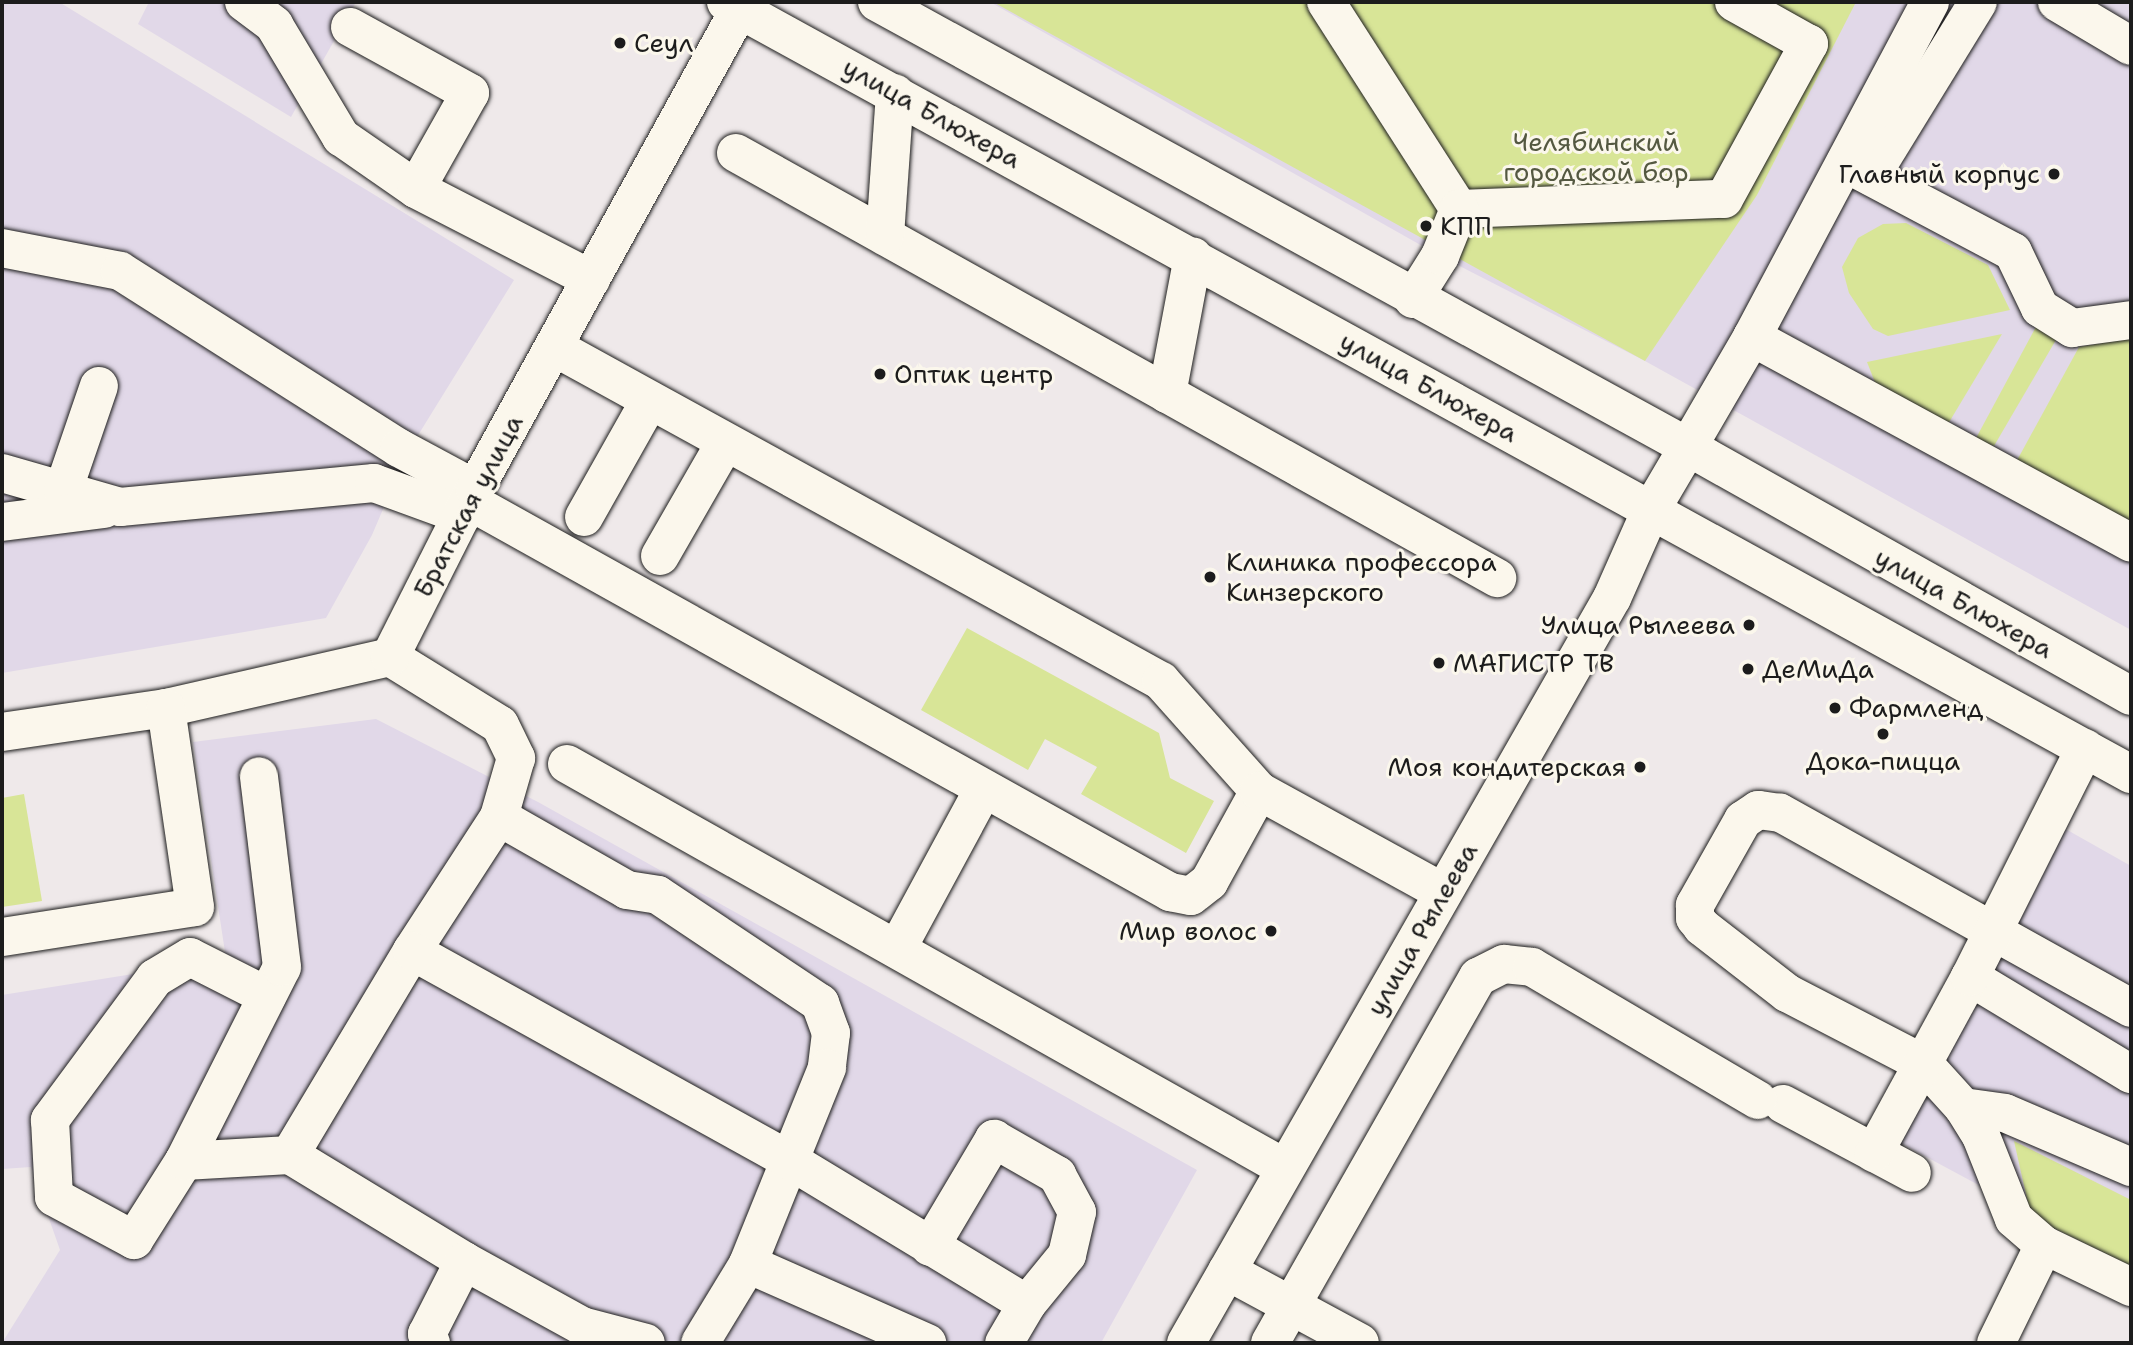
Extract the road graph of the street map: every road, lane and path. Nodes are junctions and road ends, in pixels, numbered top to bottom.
1 (244, 2) edge
2 (877, 2) edge
3 (1326, 2) edge
4 (1734, 2) edge
5 (1930, 2) edge
6 (1978, 2) edge
7 (2057, 2) edge
8 (732, 6) edge
9 (1783, 15) edge
10 (350, 27) dead end
11 (2131, 46) edge
12 (895, 93) junction
13 (736, 153) dead end
14 (1858, 169) junction
15 (416, 189) junction
16 (1459, 209) junction
17 (885, 236) junction
18 (2, 248) edge
19 (1192, 256) junction
20 (591, 279) junction
21 (1413, 299) junction
22 (2131, 320) edge
23 (1752, 337) junction
24 (554, 347) junction
25 (99, 386) dead end
26 (1167, 394) junction
27 (650, 400) junction
28 (724, 443) junction
29 (1688, 447) junction
30 (2, 473) edge
31 (63, 491) junction
32 (469, 502) junction
33 (120, 507) junction
34 (1651, 510) junction
35 (584, 517) dead end
36 (2, 522) edge
37 (2131, 543) edge
38 (660, 556) dead end
39 (1497, 578) dead end
40 (390, 657) junction
41 (2131, 696) edge
42 (166, 708) junction
43 (2, 732) edge
44 (2085, 748) junction
45 (567, 764) dead end
46 (2131, 774) edge
47 (259, 776) dead end
48 (984, 790) junction
49 (1259, 791) junction
50 (499, 817) junction
51 (1443, 892) junction
52 (1993, 932) junction
53 (2, 937) edge
54 (897, 948) junction
55 (412, 951) junction
56 (1970, 976) junction
57 (267, 996) junction
58 (2131, 1008) edge
59 (1924, 1064) junction
60 (2131, 1074) edge
61 (1963, 1107) junction
62 (1874, 1153) junction
63 (290, 1155) junction
64 (789, 1160) junction
65 (184, 1161) junction
66 (2131, 1167) edge
67 (1285, 1168) junction
68 (1912, 1173) dead end
69 (2045, 1245) junction
70 (930, 1247) junction
71 (464, 1261) junction
72 (748, 1264) junction
73 (1227, 1271) junction
74 (2131, 1287) edge
75 (1027, 1304) junction
76 (1291, 1306) junction
77 (431, 1343) edge
78 (646, 1343) edge
79 (700, 1343) edge
80 (927, 1343) edge
81 (1004, 1343) edge
82 (1186, 1343) edge
83 (1270, 1343) edge
84 (1360, 1343) edge
85 (1996, 1343) edge

1 - 15 main road
2 - 21 main road, улица Блюхера
3 - 16 main road
4 - 9 main road
5 - 14 main road
6 - 14 main road
7 - 11 main road
8 - 12 main road, улица Блюхера
8 - 20 main road, Братская улица
9 - 16 main road
10 - 15 main road
12 - 17 main road
12 - 19 main road, улица Блюхера
13 - 17 main road
14 - 22 main road
14 - 23 main road, улица Рылеева
15 - 20 main road
16 - 21 main road
17 - 26 main road
18 - 32 main road
19 - 26 main road
19 - 34 main road, улица Блюхера
20 - 24 main road, Братская улица
21 - 29 main road, улица Блюхера
23 - 29 main road, улица Рылеева
23 - 37 main road
24 - 27 main road
24 - 32 main road, Братская улица
25 - 31 main road
26 - 39 main road
27 - 28 main road
27 - 35 main road
28 - 38 main road
28 - 49 main road
29 - 34 main road, улица Рылеева
29 - 41 main road, улица Блюхера
30 - 31 main road
31 - 33 main road
32 - 33 main road
32 - 40 main road, Братская улица
32 - 48 main road
33 - 36 main road
34 - 44 main road, улица Блюхера
34 - 51 main road, улица Рылеева
40 - 42 main road
40 - 50 main road
42 - 43 main road
42 - 53 main road
44 - 46 main road, улица Блюхера
44 - 52 main road
45 - 54 main road
47 - 57 main road
48 - 49 main road
48 - 54 main road
49 - 51 main road
50 - 55 main road
50 - 64 main road
51 - 67 main road, улица Рылеева
52 - 56 main road
52 - 58 main road
52 - 59 main road
54 - 67 main road
55 - 63 main road
55 - 64 main road
56 - 59 main road
56 - 60 main road
57 - 65 main road
57 - 65 main road
59 - 61 main road
59 - 62 main road
61 - 66 main road
61 - 69 main road
62 - 68 main road
62 - 76 main road
63 - 65 main road
63 - 71 main road
64 - 70 main road
64 - 72 main road
67 - 73 main road, улица Рылеева
69 - 74 main road
69 - 85 main road
70 - 75 main road
70 - 75 main road
71 - 77 main road
71 - 78 main road
72 - 79 main road
72 - 80 main road
73 - 76 main road
73 - 82 main road, улица Рылеева
75 - 81 main road
76 - 83 main road
76 - 84 main road

